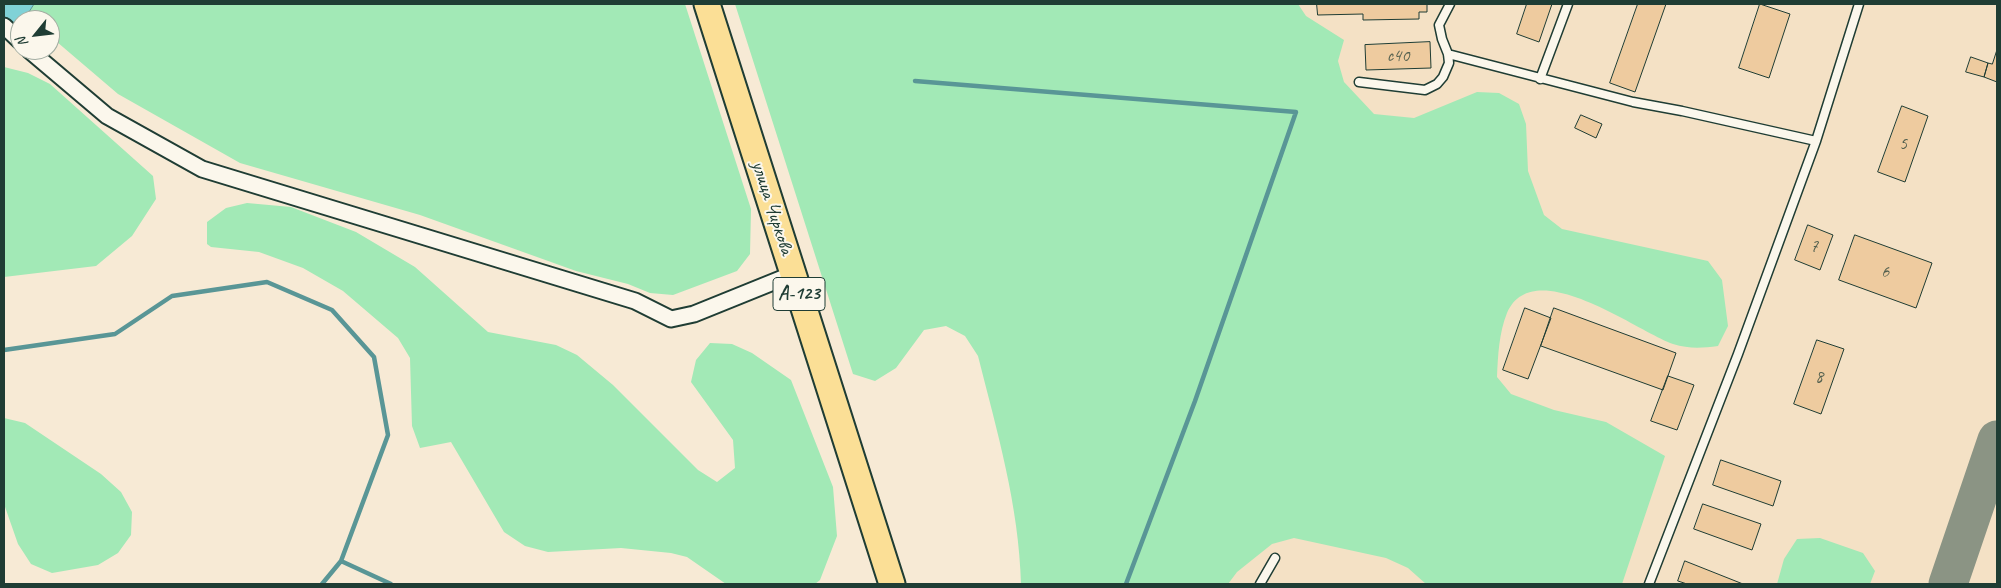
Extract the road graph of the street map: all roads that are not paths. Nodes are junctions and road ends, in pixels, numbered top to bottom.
1 (707, 4) edge
2 (1450, 4) edge
3 (1568, 4) edge
4 (1859, 4) edge
5 (1448, 54) junction
6 (41, 60) edge
7 (1540, 78) junction
8 (1359, 82) dead end
9 (1816, 140) junction
10 (793, 274) junction
11 (1276, 558) dead end
12 (892, 584) edge
13 (1260, 584) edge
14 (1649, 584) edge

1 - 10 main road, улица Чиркова / А-123
2 - 5 lane
3 - 7 lane
4 - 9 lane
5 - 7 lane
5 - 8 lane
6 - 10 street
7 - 9 lane
9 - 14 lane
10 - 12 main road, улица Чиркова / А-123
11 - 13 lane

